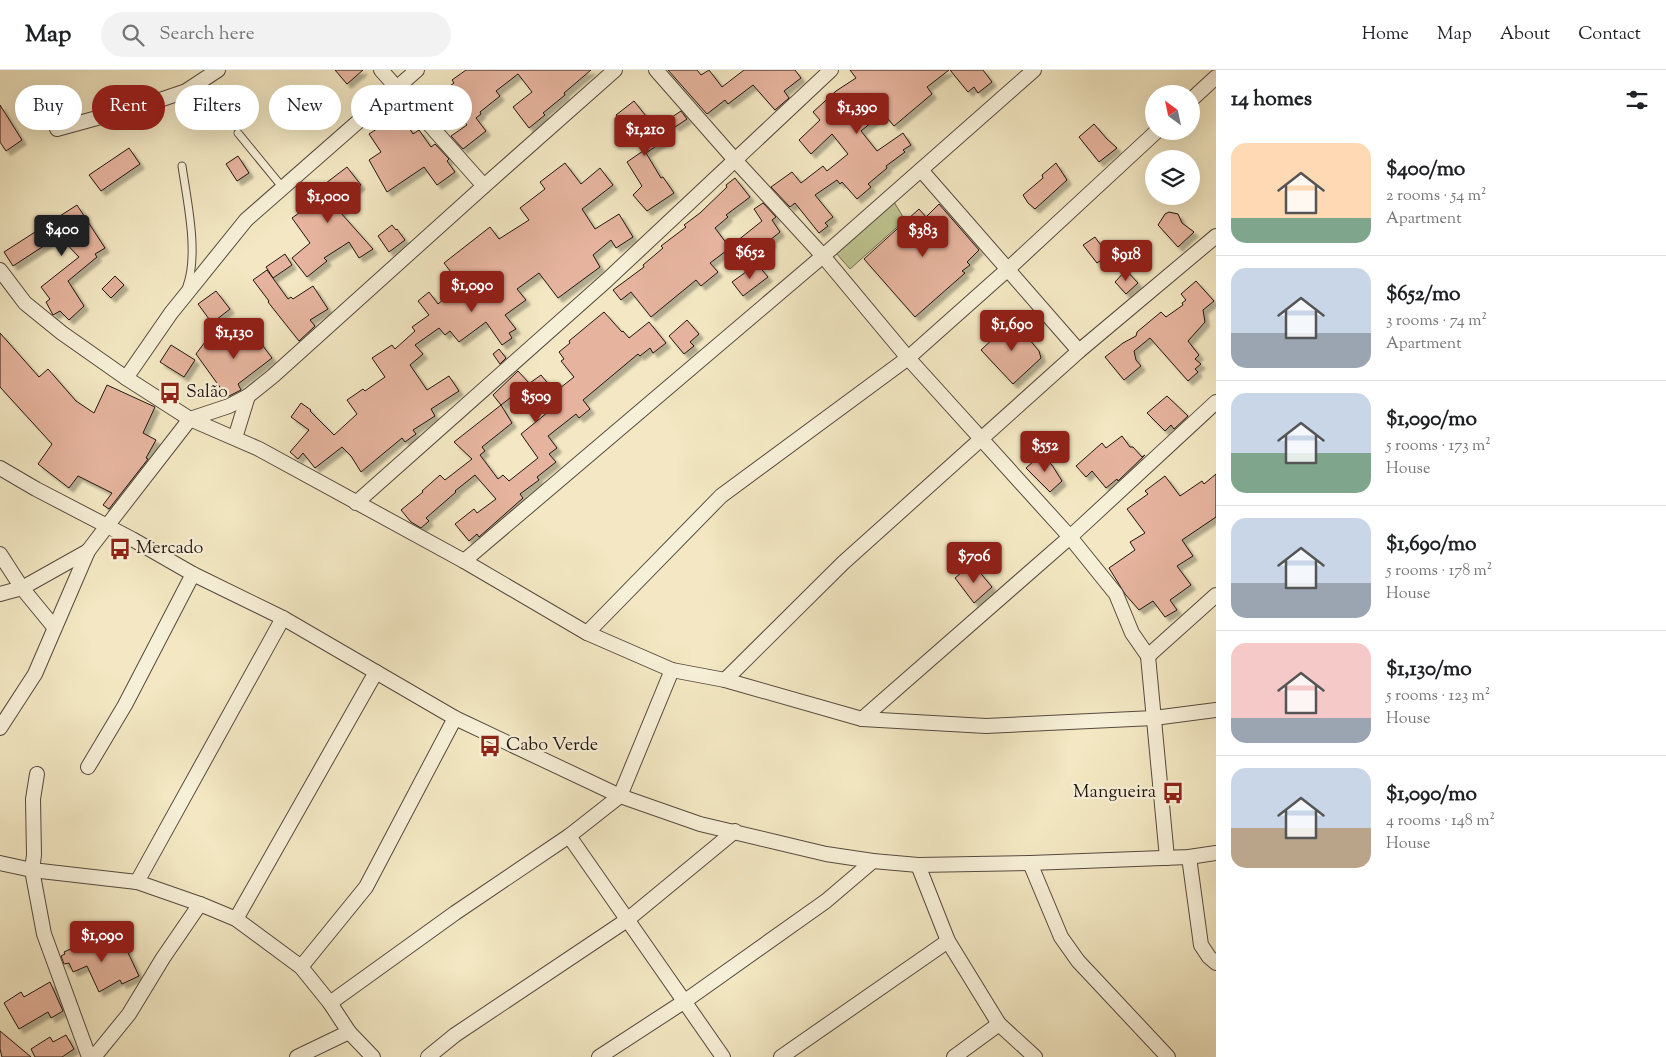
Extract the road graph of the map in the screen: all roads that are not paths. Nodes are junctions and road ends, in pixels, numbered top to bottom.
1 (218, 70) edge
2 (381, 70) edge
3 (417, 70) edge
4 (615, 70) edge
5 (656, 70) edge
6 (831, 70) edge
7 (1034, 70) edge
8 (1216, 77) edge
9 (394, 85) edge
10 (400, 85) edge
11 (1200, 92) edge
12 (82, 122) edge
13 (351, 128) edge
14 (434, 130) edge
15 (238, 133) dead end
16 (1147, 140) edge
17 (735, 160) junction
18 (182, 166) dead end
19 (921, 170) junction
20 (484, 186) junction
21 (283, 188) junction
22 (1216, 236) edge
23 (823, 256) junction
24 (1008, 269) junction
25 (0, 270) edge
26 (171, 313) junction
27 (1079, 350) junction
28 (908, 358) junction
29 (126, 378) junction
30 (248, 396) junction
31 (1216, 402) edge
32 (190, 419) junction
33 (235, 438) junction
34 (981, 440) junction
35 (0, 468) edge
36 (356, 503) junction
37 (107, 526) junction
38 (1070, 537) junction
39 (88, 551) junction
40 (0, 554) edge
41 (464, 561) junction
42 (194, 574) junction
43 (22, 588) junction
44 (0, 594) edge
45 (1216, 594) edge
46 (283, 618) junction
47 (54, 628) junction
48 (587, 634) junction
49 (1148, 656) junction
50 (672, 670) junction
51 (376, 672) junction
52 (725, 680) junction
53 (1216, 710) edge
54 (455, 718) junction
55 (862, 718) junction
56 (1154, 718) junction
57 (0, 728) edge
58 (88, 767) dead end
59 (37, 774) dead end
60 (620, 796) junction
61 (735, 831) junction
62 (569, 836) junction
63 (1216, 852) edge
64 (1189, 857) junction
65 (1167, 858) junction
66 (873, 861) junction
67 (1030, 863) junction
68 (918, 865) junction
69 (2, 866) edge
70 (32, 870) junction
71 (138, 882) junction
72 (200, 904) junction
73 (236, 919) junction
74 (627, 920) junction
75 (948, 941) junction
76 (1216, 963) edge
77 (301, 967) junction
78 (685, 1001) junction
79 (330, 1003) junction
80 (999, 1024) junction
81 (349, 1032) junction
82 (89, 1057) edge
83 (94, 1057) edge
84 (297, 1057) edge
85 (373, 1057) edge
86 (428, 1057) edge
87 (599, 1057) edge
88 (723, 1057) edge
89 (781, 1057) edge
90 (954, 1057) edge
91 (1035, 1057) edge
92 (1168, 1057) edge

1 - 12 street
2 - 9 street
3 - 10 street
4 - 20 street
5 - 17 street
6 - 17 street
7 - 19 street
8 - 11 street
13 - 21 street
14 - 20 street
15 - 21 lane
16 - 24 street
17 - 23 street
17 - 36 street
18 - 26 lane
19 - 23 street
19 - 24 street
20 - 30 street
21 - 26 street
22 - 27 street
23 - 28 street
23 - 41 street
24 - 27 street
24 - 28 street
25 - 29 street
26 - 29 street
27 - 34 street
28 - 34 street
28 - 48 street
29 - 32 street
30 - 32 street
30 - 33 street
31 - 38 street
32 - 33 street
32 - 37 street
33 - 36 street
34 - 38 street
34 - 52 street
35 - 37 street
36 - 41 street
37 - 39 street
37 - 42 street
38 - 49 street
38 - 55 street
39 - 43 street
39 - 47 street
40 - 43 street
41 - 48 street
42 - 46 street
42 - 58 street
43 - 44 street
43 - 47 street
45 - 49 street
46 - 51 street
46 - 71 street
47 - 57 street
48 - 50 street
49 - 56 street
50 - 52 street
50 - 60 street
51 - 54 street
51 - 73 street
52 - 55 street
53 - 56 street
54 - 60 street
54 - 77 street
55 - 56 street
56 - 65 street
59 - 70 street
60 - 61 street
60 - 62 street
61 - 66 street
61 - 74 street
62 - 74 street
62 - 79 street
63 - 64 street
64 - 65 street
64 - 76 street
65 - 67 street
66 - 68 street
66 - 78 street
67 - 68 street
67 - 92 street
68 - 75 street
69 - 70 street
70 - 71 street
70 - 82 street
71 - 72 street
72 - 73 street
72 - 83 street
73 - 77 street
74 - 78 street
74 - 86 street
75 - 80 street
75 - 89 street
77 - 79 street
78 - 87 street
78 - 88 street
79 - 81 street
80 - 90 street
80 - 91 street
81 - 84 street
81 - 85 street

